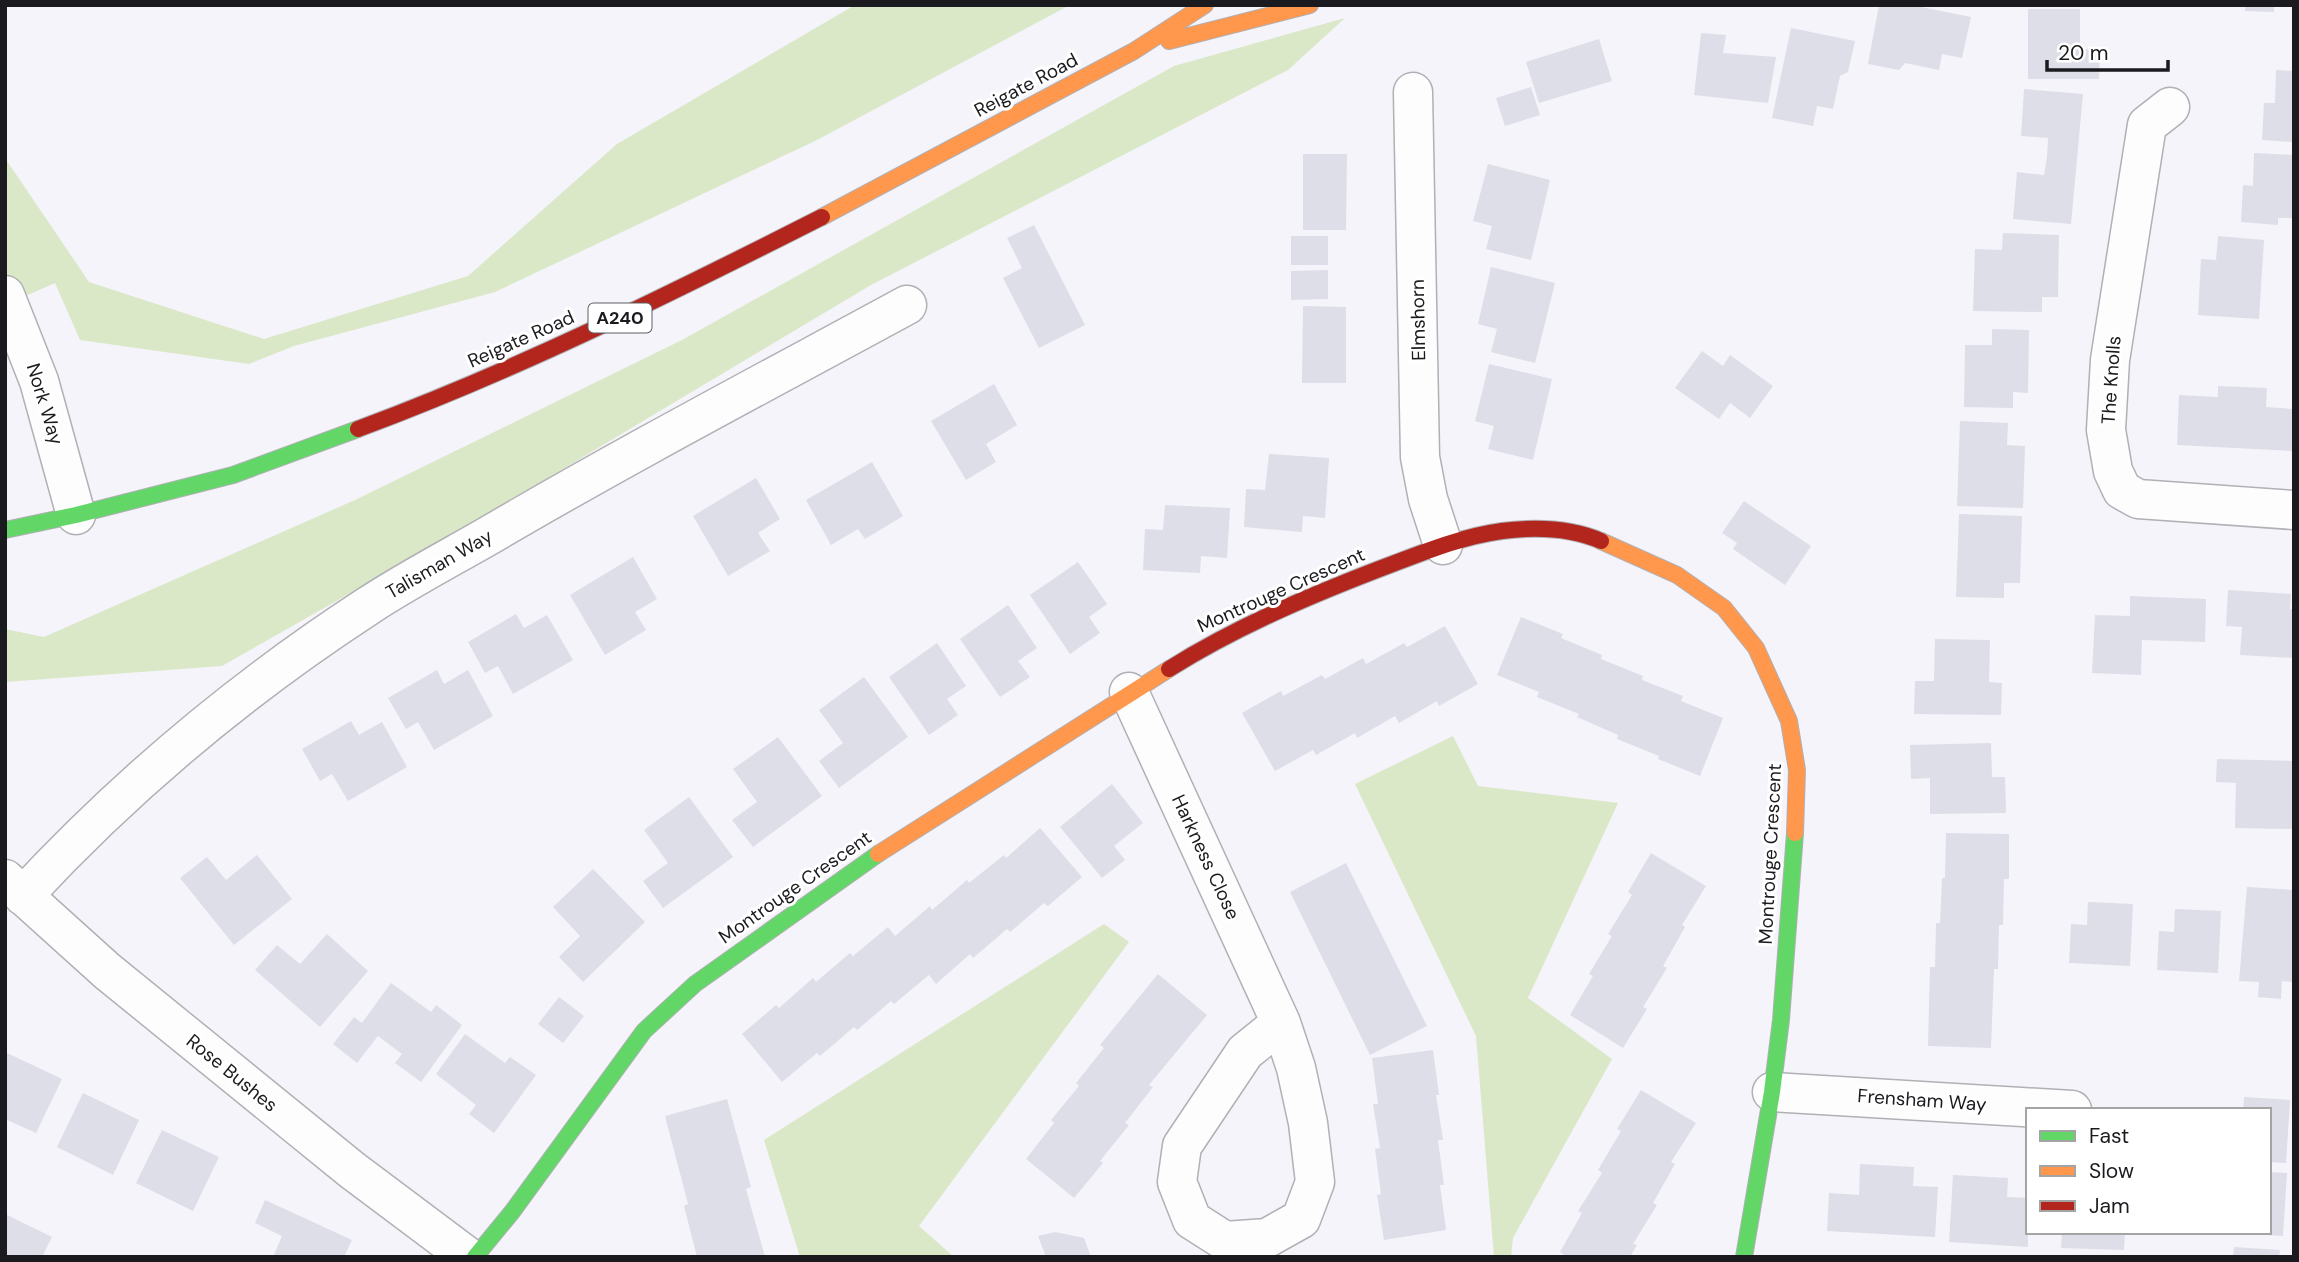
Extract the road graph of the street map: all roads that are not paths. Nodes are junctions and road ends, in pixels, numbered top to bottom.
1 (1205, 5) edge
2 (1310, 5) edge
3 (1134, 51) junction
4 (1413, 92) dead end
5 (2170, 107) dead end
6 (5, 295) edge
7 (907, 305) dead end
8 (2294, 510) edge
9 (76, 515) junction
10 (5, 530) edge
11 (1443, 545) junction
12 (1129, 692) junction
13 (14, 887) edge
14 (1281, 1023) junction
15 (1772, 1092) junction
16 (2039, 1108) edge
17 (468, 1257) edge
18 (475, 1257) edge
19 (1744, 1257) edge

1 - 3 main road, Reigate Road / A240
2 - 3 main road, Reigate Road / A240
3 - 9 main road, Reigate Road / A240
4 - 11 street, Elmshorn
5 - 8 street, The Knolls
6 - 9 street, Nork Way
7 - 13 street, Talisman Way
9 - 10 main road, Reigate Road / A240
11 - 12 main road, Montrouge Crescent
11 - 15 main road, Montrouge Crescent
12 - 14 street, Harkness Close
12 - 18 main road, Montrouge Crescent
13 - 17 street, Rose Bushes
14 - 14 street, Harkness Close
15 - 16 street, Frensham Way
15 - 19 main road, Montrouge Crescent

